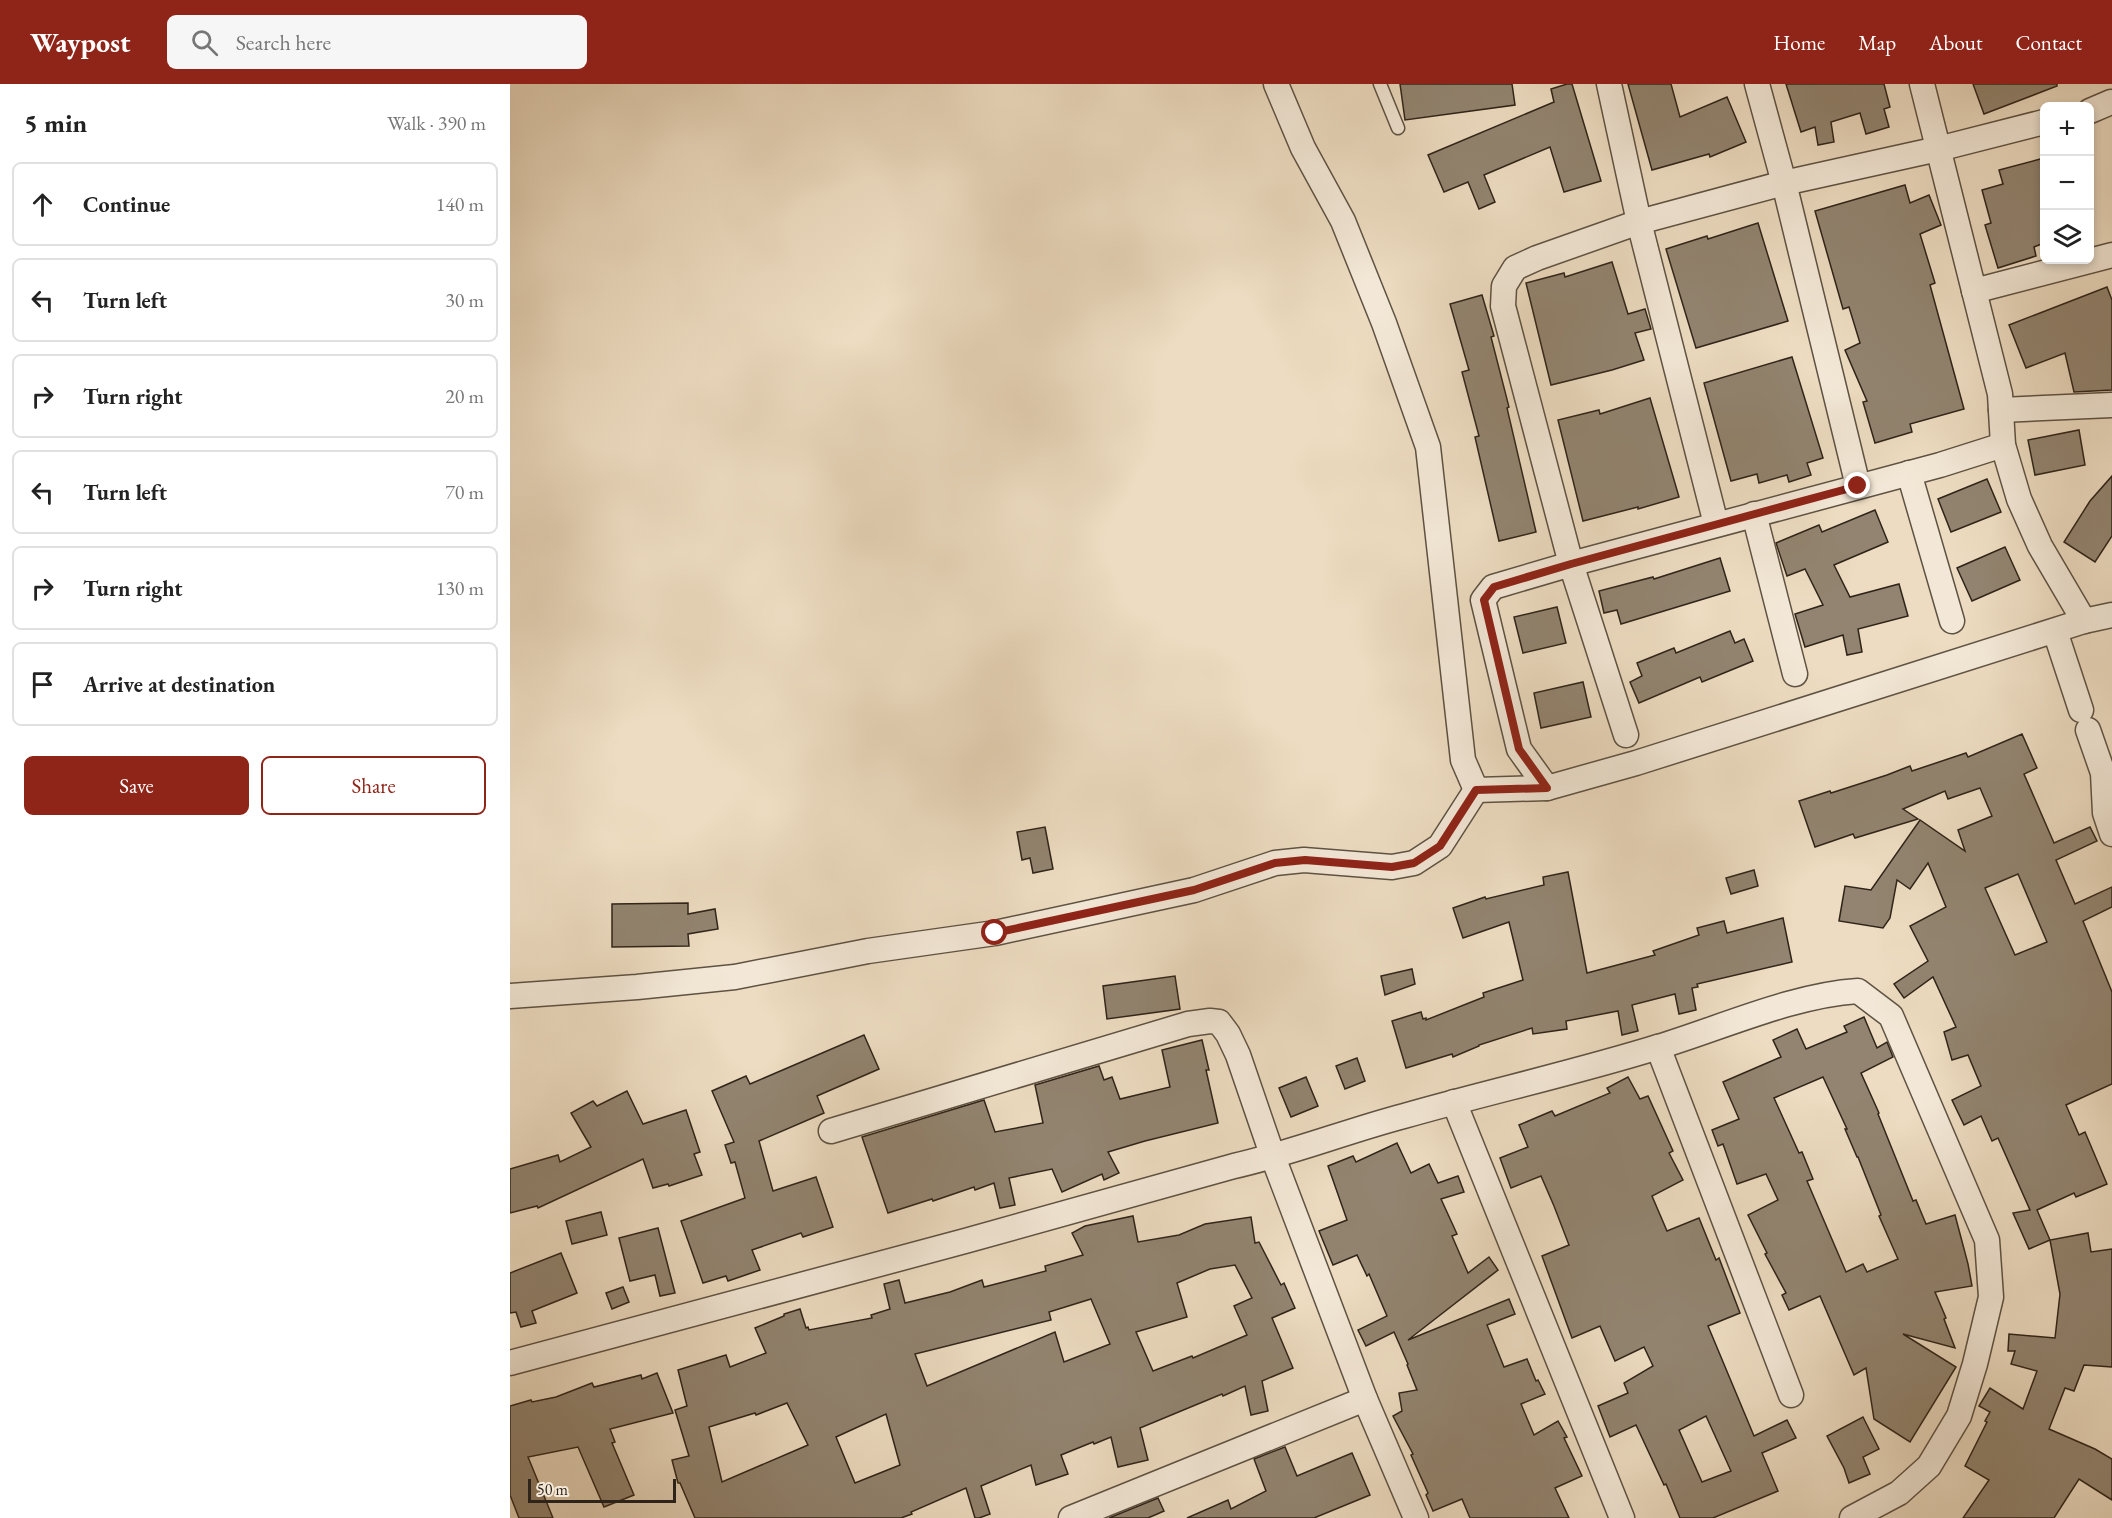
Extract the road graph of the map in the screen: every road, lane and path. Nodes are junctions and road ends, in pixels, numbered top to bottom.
1 (1276, 84) edge
2 (1380, 84) edge
3 (1608, 84) edge
4 (1757, 84) edge
5 (1922, 84) edge
6 (2107, 84) edge
7 (2112, 104) edge
8 (2094, 110) edge
9 (2040, 123) edge
10 (1398, 128) dead end
11 (1938, 149) junction
12 (1784, 183) junction
13 (1639, 222) junction
14 (2112, 255) edge
15 (1974, 291) junction
16 (2112, 405) edge
17 (2001, 410) junction
18 (2002, 445) junction
19 (1909, 473) junction
20 (1858, 486) junction
21 (1754, 514) junction
22 (1716, 524) junction
23 (1571, 564) junction
24 (2112, 615) edge
25 (1952, 621) dead end
26 (2084, 621) junction
27 (2055, 631) junction
28 (1795, 674) dead end
29 (1626, 735) dead end
30 (2107, 780) edge
31 (1547, 788) junction
32 (1476, 790) junction
33 (2112, 834) edge
34 (510, 996) edge
35 (1658, 1047) junction
36 (1454, 1102) junction
37 (831, 1131) dead end
38 (1272, 1157) junction
39 (510, 1363) edge
40 (1791, 1395) dead end
41 (1365, 1399) junction
42 (1071, 1518) edge
43 (1416, 1518) edge
44 (1622, 1518) edge
45 (1852, 1518) edge

1 - 32 street
2 - 10 lane
3 - 13 street
4 - 12 street
5 - 11 street
6 - 7 street
7 - 8 street
9 - 11 street
11 - 12 street
11 - 15 street
12 - 13 street
12 - 20 street
13 - 22 street
13 - 23 street
14 - 15 street
15 - 17 street
16 - 17 street
17 - 18 street
18 - 19 street
18 - 26 street
19 - 20 street
19 - 25 street
20 - 21 street
21 - 22 street
21 - 28 street
22 - 23 street
23 - 29 street
23 - 31 street
24 - 26 street
26 - 27 street
27 - 30 street
27 - 31 street
30 - 33 street
31 - 32 street
32 - 34 street
35 - 36 street
35 - 40 street
35 - 45 street
36 - 38 street
36 - 44 street
37 - 38 street
38 - 39 street
38 - 41 street
41 - 42 street
41 - 43 street

